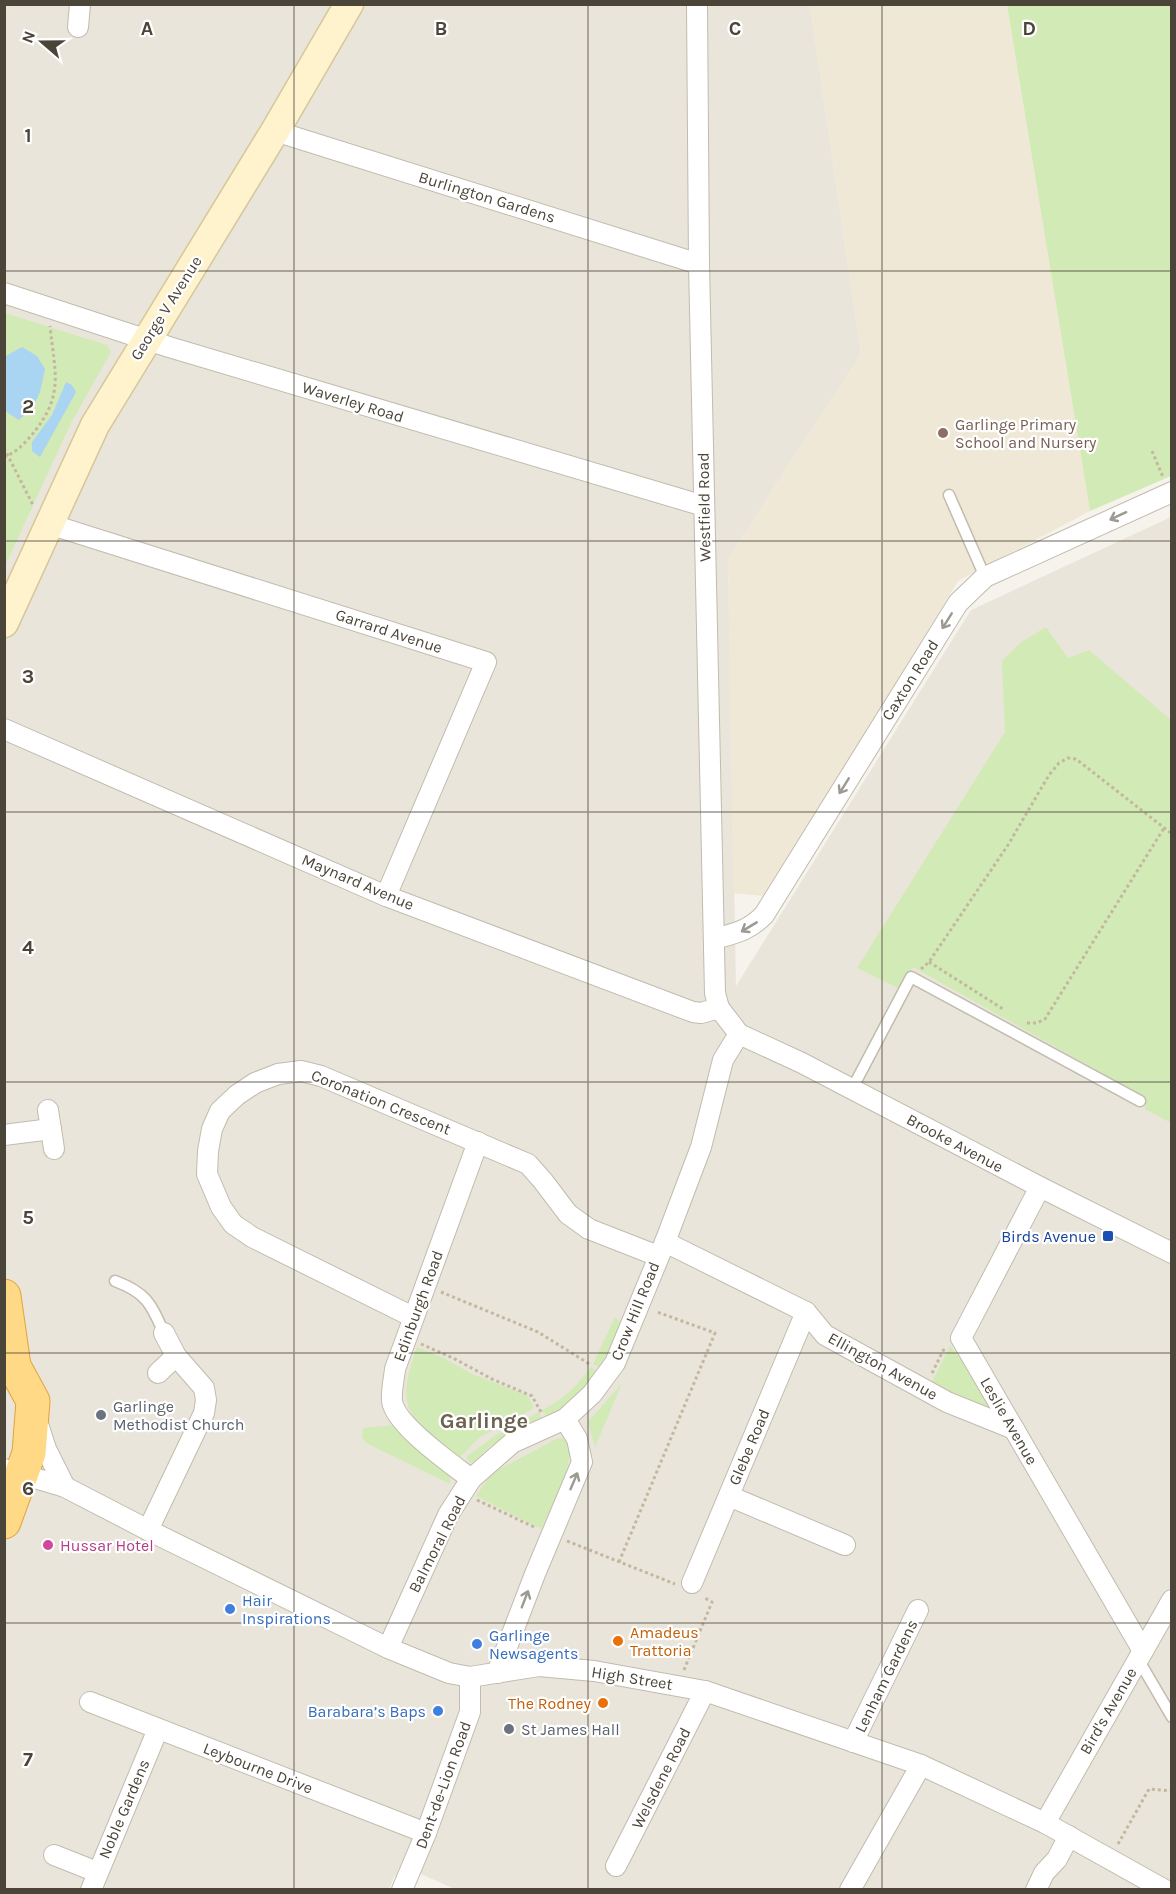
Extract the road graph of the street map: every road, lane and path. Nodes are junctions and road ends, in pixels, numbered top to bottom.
1 (80, 4) edge
2 (349, 4) edge
3 (697, 4) edge
4 (78, 27) dead end
5 (275, 131) junction
6 (699, 264) junction
7 (4, 293) edge
8 (48, 307) junction
9 (147, 339) junction
10 (4, 448) edge
11 (1152, 451) dead end
12 (7, 456) edge
13 (1171, 492) edge
14 (949, 495) dead end
15 (704, 506) junction
16 (49, 524) junction
17 (985, 577) junction
18 (4, 623) edge
19 (4, 729) edge
20 (1164, 828) junction
21 (1172, 834) edge
22 (386, 896) junction
23 (714, 939) junction
24 (929, 962) junction
25 (911, 977) junction
26 (718, 1008) junction
27 (1007, 1012) dead end
28 (1023, 1021) dead end
29 (739, 1034) junction
30 (852, 1089) junction
31 (1140, 1101) dead end
32 (4, 1135) edge
33 (478, 1142) junction
34 (54, 1149) dead end
35 (1040, 1187) junction
36 (662, 1249) junction
37 (1172, 1253) edge
38 (115, 1281) dead end
39 (425, 1286) junction
40 (4, 1296) edge
41 (638, 1305) junction
42 (806, 1312) junction
43 (413, 1317) junction
44 (164, 1333) joint
45 (406, 1337) junction
46 (961, 1338) junction
47 (176, 1356) junction
48 (158, 1373) dead end
49 (606, 1375) junction
50 (14, 1380) edge
51 (924, 1389) junction
52 (557, 1423) junction
53 (1014, 1429) junction
54 (13, 1472) edge
55 (466, 1486) junction
56 (65, 1487) junction
57 (729, 1496) junction
58 (4, 1522) edge
59 (148, 1530) junction
60 (551, 1535) junction
61 (844, 1545) dead end
62 (619, 1562) junction
63 (689, 1587) junction
64 (1172, 1600) edge
65 (918, 1610) dead end
66 (388, 1648) junction
67 (1140, 1655) junction
68 (496, 1673) junction
69 (470, 1677) junction
70 (680, 1686) junction
71 (705, 1691) junction
72 (90, 1702) dead end
73 (1172, 1717) edge
74 (158, 1729) junction
75 (853, 1742) junction
76 (921, 1765) junction
77 (1172, 1791) edge
78 (1045, 1822) junction
79 (426, 1833) junction
80 (1069, 1836) junction
81 (54, 1855) dead end
82 (1110, 1858) junction
83 (616, 1866) dead end
84 (94, 1881) edge
85 (402, 1890) edge
86 (850, 1890) edge
87 (1036, 1890) edge
88 (1165, 1890) edge

1 - 4 street
2 - 5 main road, George V Avenue
3 - 6 street, Westfield Road
5 - 6 street, Burlington Gardens
5 - 9 main road, George V Avenue
6 - 15 street, Westfield Road
7 - 8 street, Waverley Road
8 - 9 street, Waverley Road
8 - 12 path
9 - 15 street, Waverley Road
9 - 16 main road, George V Avenue
10 - 12 path
11 - 13 path
12 - 16 path
13 -> 17 street, Caxton Road
14 - 17 lane
15 - 23 street, Westfield Road
16 - 18 main road, George V Avenue
16 - 22 street, Garrard Avenue
17 -> 23 street, Caxton Road
19 - 22 street, Maynard Avenue
20 - 21 path
20 - 24 path
20 - 28 path
22 - 26 street, Maynard Avenue
23 - 26 street, Westfield Road
24 - 25 path
24 - 27 path
25 - 30 lane
25 - 31 lane
26 - 29 street
29 - 30 street, Brooke Avenue
29 - 36 street, Crow Hill Road
30 - 35 street, Brooke Avenue
32 - 34 street
33 - 36 street, Coronation Crescent
33 - 39 street, Edinburgh Road
33 - 43 street, Coronation Crescent
35 - 37 street, Brooke Avenue
35 - 46 street
36 - 41 street, Crow Hill Road
36 - 42 street, Ellington Avenue
38 - 44 lane
39 - 43 street, Edinburgh Road
39 - 49 path
40 - 50 highway
41 - 49 street, Crow Hill Road
41 - 62 path
42 - 51 street, Ellington Avenue
42 - 57 street, Glebe Road
43 - 45 street, Edinburgh Road
44 - 47 street
45 - 52 path
45 - 55 street, Edinburgh Road
46 - 51 path
46 - 53 street, Leslie Avenue
47 - 48 street
47 - 59 street
49 - 52 street, Crow Hill Road
50 - 54 highway
50 - 56 street
51 - 53 street, Ellington Avenue
52 - 55 street, Balmoral Road
60 -> 52 street
53 - 67 street, Leslie Avenue
54 - 56 street, High Street
54 - 58 highway
55 - 60 path
55 - 66 street, Balmoral Road
56 - 59 street, High Street
57 - 61 street
57 - 63 street, Glebe Road
59 - 66 street, High Street
60 - 62 path
68 -> 60 street
62 - 63 path
63 - 70 path
64 - 67 street, Bird's Avenue
65 - 75 street, Lenham Gardens
66 - 69 street, High Street
67 - 73 lane
67 - 78 street, Bird's Avenue
68 - 69 street, High Street
68 - 70 street, High Street
69 - 79 street, Dent-de-Lion Road
70 - 71 street, High Street
71 - 75 street, High Street
71 - 83 street, Welsdene Road
72 - 74 street, Leybourne Drive
74 - 79 street, Leybourne Drive
74 - 84 street, Noble Gardens
75 - 76 street, High Street
76 - 78 street, High Street
76 - 86 street
77 - 82 path
78 - 80 street, High Street
79 - 85 street, Dent-de-Lion Road
80 - 82 street, High Street
80 - 87 street
81 - 84 street
82 - 88 street, High Street

